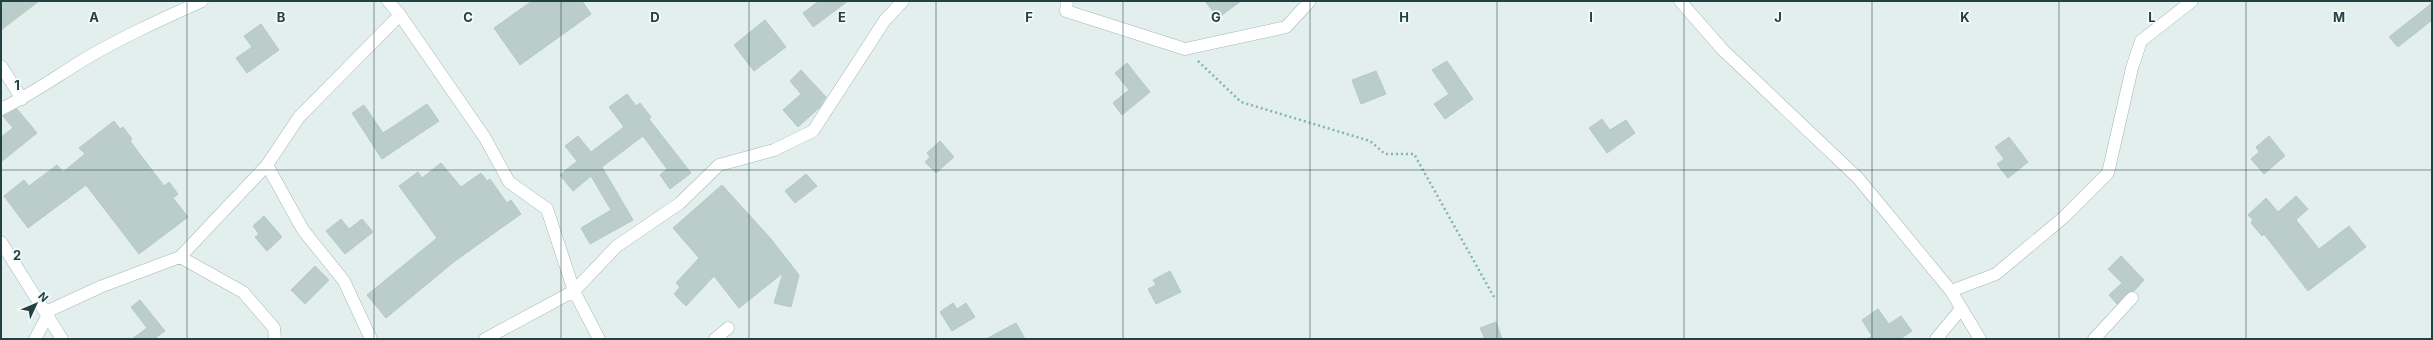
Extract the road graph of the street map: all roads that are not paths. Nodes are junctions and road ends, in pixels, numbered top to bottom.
1 (202, 1) edge
2 (388, 1) edge
3 (903, 1) edge
4 (1067, 1) edge
5 (1310, 1) edge
6 (1680, 1) edge
7 (2192, 1) edge
8 (400, 15) junction
9 (1, 66) edge
10 (22, 99) junction
11 (1, 109) edge
12 (267, 165) junction
13 (1, 242) edge
14 (180, 257) junction
15 (574, 291) junction
16 (1951, 292) junction
17 (2132, 298) dead end
18 (1961, 309) junction
19 (47, 314) junction
20 (728, 328) dead end
21 (35, 339) edge
22 (62, 339) edge
23 (275, 339) edge
24 (371, 339) edge
25 (485, 339) edge
26 (599, 339) edge
27 (716, 339) edge
28 (1936, 339) edge
29 (1980, 339) edge
30 (2094, 339) edge

1 - 10 street
2 - 8 street
3 - 15 street
4 - 5 street
6 - 16 street
7 - 16 street
8 - 12 street
8 - 15 street
9 - 10 street
10 - 11 street
12 - 14 street
12 - 24 street
13 - 19 street
14 - 19 street
14 - 23 street
15 - 25 street
15 - 26 street
16 - 18 street
17 - 30 street
18 - 28 street
18 - 29 street
19 - 21 street
19 - 22 street
20 - 27 street

